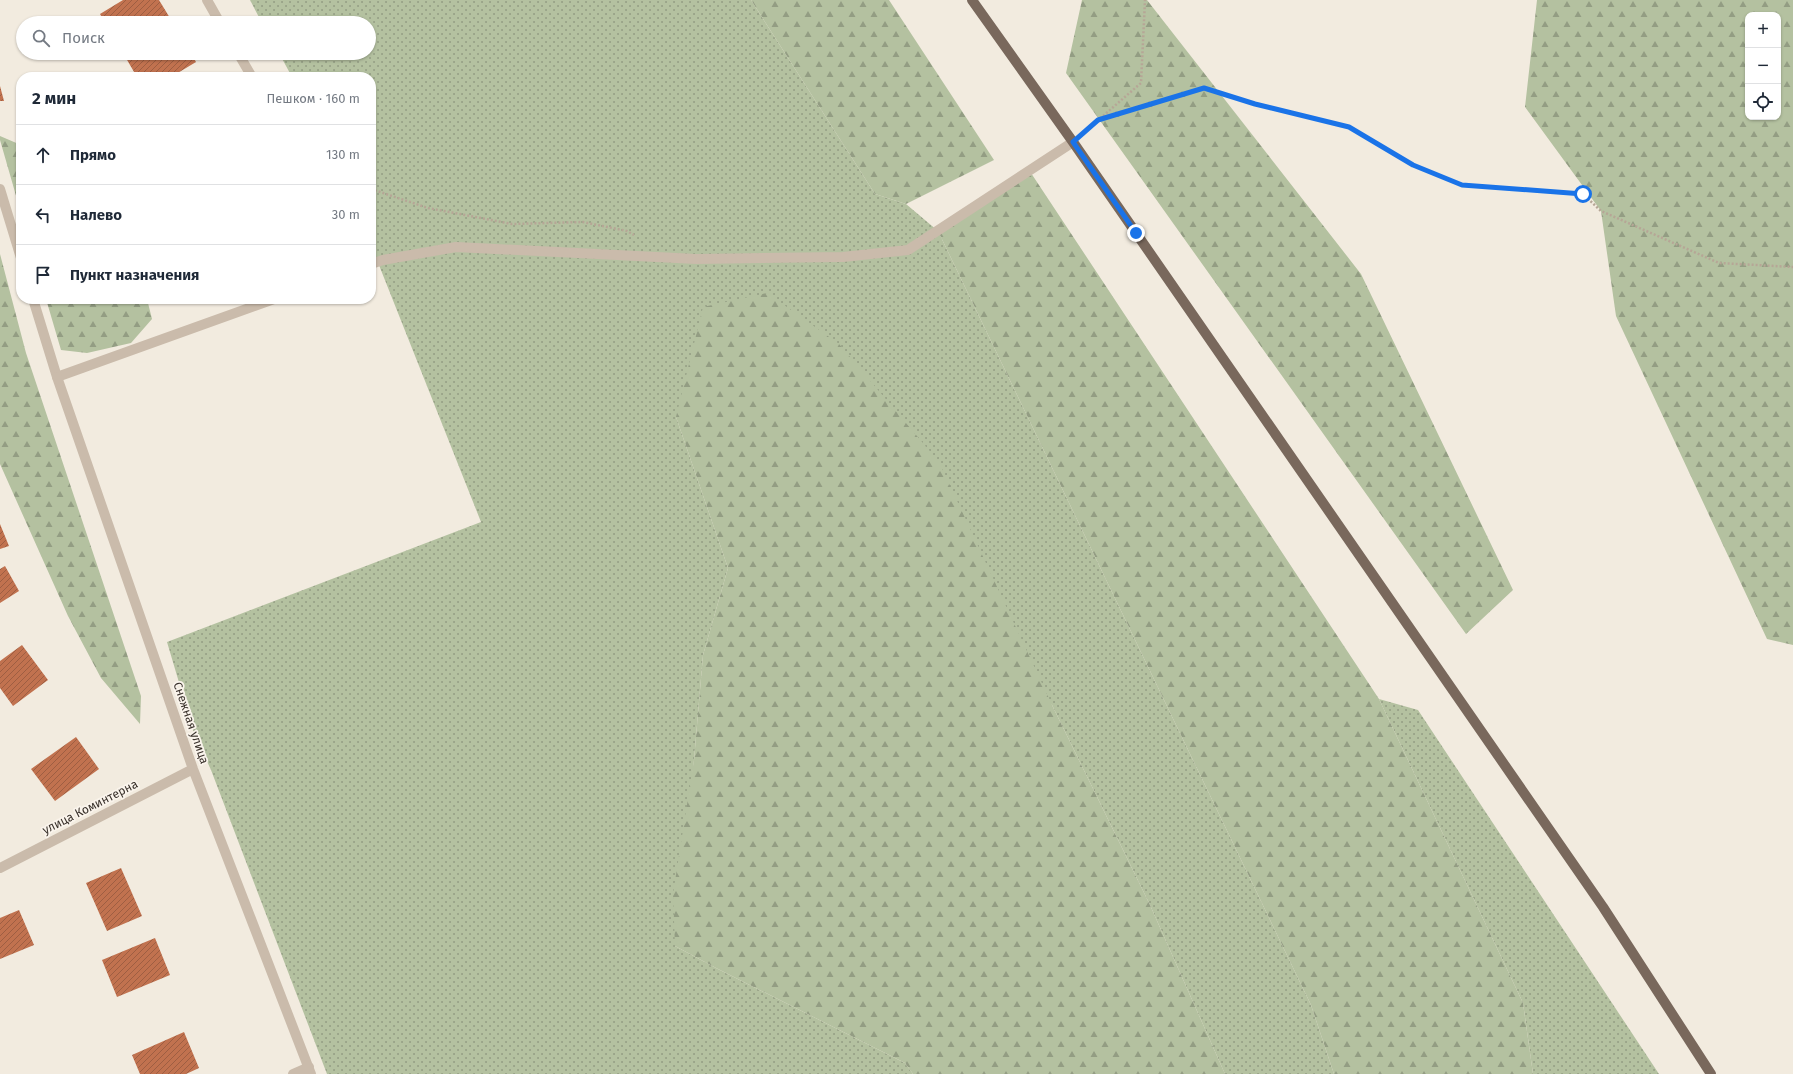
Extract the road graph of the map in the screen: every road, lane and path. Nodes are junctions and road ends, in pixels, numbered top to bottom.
1 (207, 0) edge
2 (972, 0) edge
3 (1145, 0) edge
4 (216, 16) edge
5 (242, 60) edge
6 (249, 72) edge
7 (1098, 120) junction
8 (1073, 142) junction
9 (0, 189) edge
10 (376, 191) edge
11 (639, 238) dead end
12 (16, 242) edge
13 (376, 262) edge
14 (1793, 267) edge
15 (35, 304) edge
16 (260, 304) edge
17 (57, 377) junction
18 (193, 769) junction
19 (0, 868) edge
20 (310, 1070) edge
21 (293, 1074) edge
22 (1711, 1074) edge

1 - 4 street
2 - 8 main road
3 - 7 path
5 - 6 street
7 - 8 path
7 - 14 path
8 - 13 street
8 - 22 main road
9 - 12 street
10 - 11 path
15 - 17 street, Снежная улица
16 - 17 street
17 - 18 street, Снежная улица
18 - 19 street, улица Коминтерна
18 - 20 street, Снежная улица
20 - 21 street

